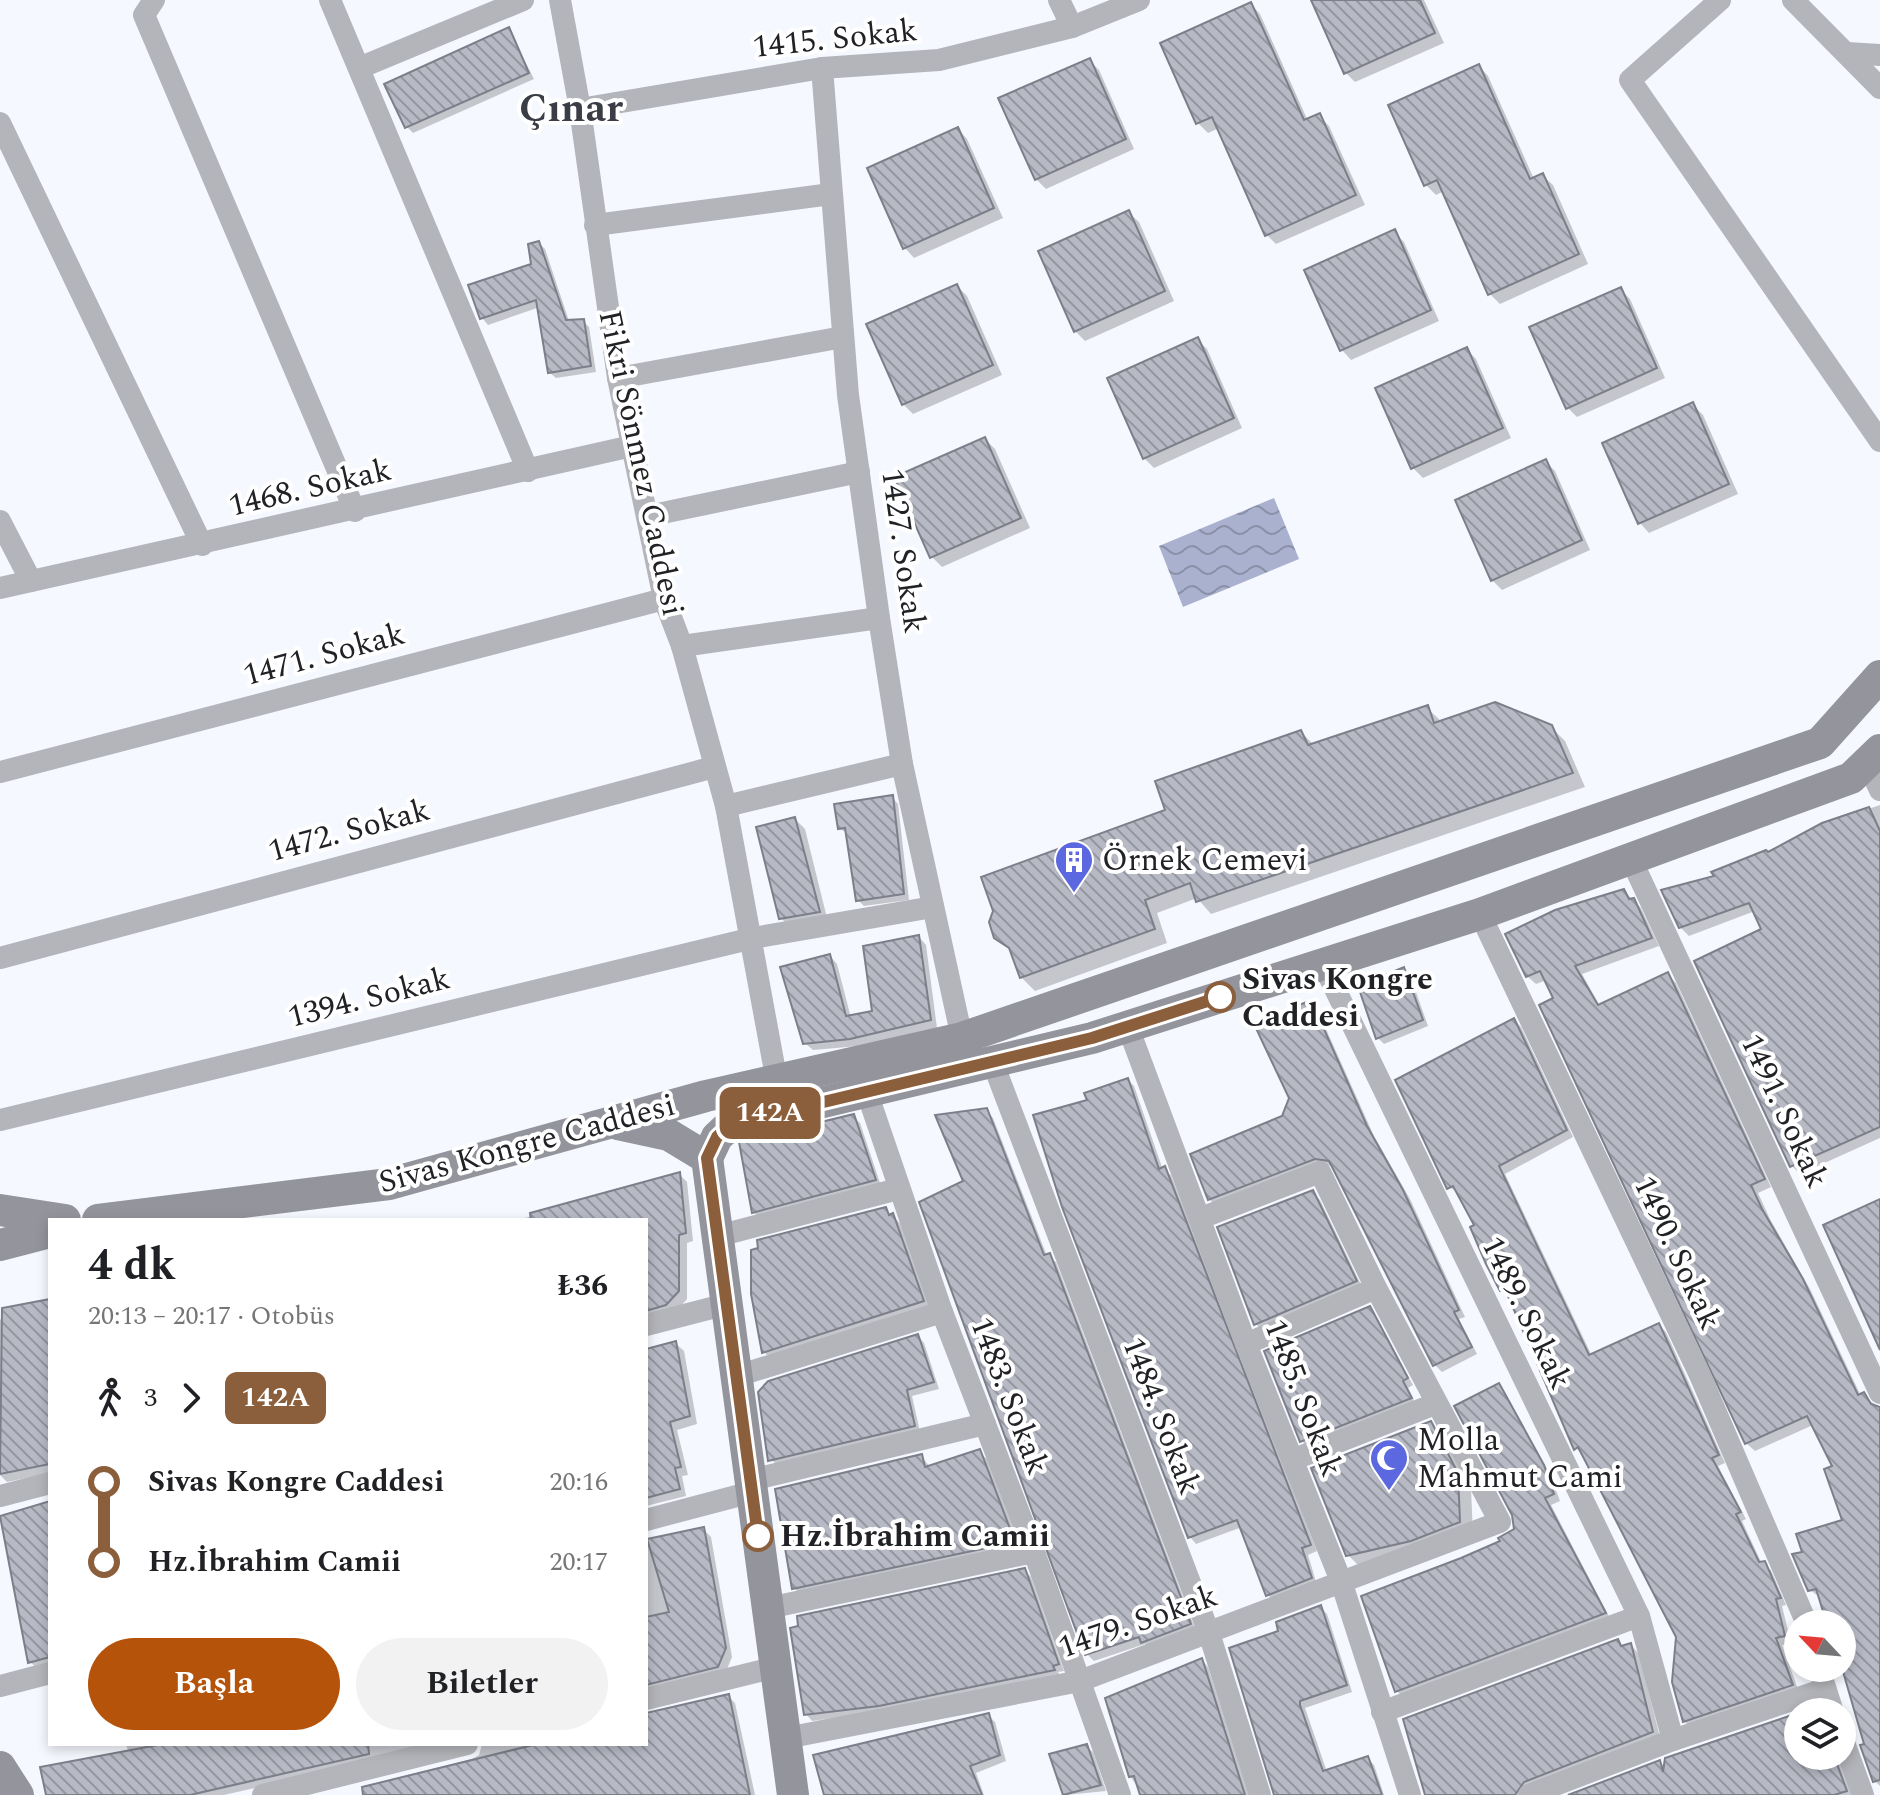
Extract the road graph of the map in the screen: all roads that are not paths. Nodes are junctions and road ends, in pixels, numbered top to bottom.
1 (154, 0) edge
2 (330, 0) edge
3 (523, 0) edge
4 (560, 0) edge
5 (1059, 0) edge
6 (1139, 0) edge
7 (1720, 0) edge
8 (1793, 0) edge
9 (1072, 27) junction
10 (1847, 53) junction
11 (1880, 55) edge
12 (359, 68) junction
13 (822, 68) junction
14 (1880, 88) edge
15 (580, 109) junction
16 (0, 123) edge
17 (831, 194) junction
18 (595, 225) junction
19 (843, 337) junction
20 (618, 378) junction
21 (1880, 441) edge
22 (632, 446) junction
23 (528, 471) junction
24 (859, 472) junction
25 (355, 511) junction
26 (648, 516) junction
27 (0, 521) edge
28 (202, 545) junction
29 (31, 581) junction
30 (0, 588) edge
31 (664, 599) junction
32 (879, 618) junction
33 (682, 646) junction
34 (1880, 676) edge
35 (902, 764) junction
36 (714, 767) junction
37 (1876, 768) edge
38 (0, 772) edge
39 (726, 806) junction
40 (1630, 857) junction
41 (933, 907) junction
42 (1480, 914) junction
43 (753, 938) junction
44 (0, 958) edge
45 (1323, 964) junction
46 (1128, 1027) junction
47 (962, 1038) junction
48 (993, 1063) junction
49 (862, 1077) junction
50 (780, 1094) junction
51 (0, 1120) edge
52 (614, 1123) junction
53 (707, 1158) junction
54 (898, 1189) junction
55 (0, 1210) edge
56 (52, 1218) edge
57 (114, 1218) edge
58 (1201, 1218) junction
59 (48, 1233) edge
60 (718, 1236) junction
61 (0, 1245) edge
62 (1376, 1288) junction
63 (727, 1304) junction
64 (942, 1312) junction
65 (648, 1324) edge
66 (1246, 1344) junction
67 (737, 1376) junction
68 (1880, 1393) edge
69 (1435, 1404) junction
70 (985, 1424) junction
71 (1292, 1460) junction
72 (48, 1484) edge
73 (752, 1486) junction
74 (0, 1496) edge
75 (648, 1519) edge
76 (1034, 1552) junction
77 (1341, 1581) junction
78 (768, 1608) junction
79 (1801, 1610) edge
80 (1639, 1616) junction
81 (1209, 1633) junction
82 (776, 1667) junction
83 (48, 1674) edge
84 (1080, 1681) junction
85 (1815, 1682) edge
86 (0, 1686) edge
87 (648, 1699) edge
88 (1382, 1712) junction
89 (786, 1738) junction
90 (1673, 1740) junction
91 (459, 1746) edge
92 (0, 1767) edge
93 (1854, 1770) edge
94 (18, 1795) edge
95 (263, 1795) edge
96 (793, 1795) edge
97 (1120, 1795) edge
98 (1260, 1795) edge
99 (1410, 1795) edge
100 (1529, 1795) edge
101 (1863, 1795) edge

1 - 25 street
2 - 12 street
3 - 12 street
4 - 15 street, Fikri Sönmez Caddesi
5 - 9 street
6 - 9 street, 1415. Sokak
7 - 21 street
8 - 10 street
9 - 13 street, 1415. Sokak
10 - 11 street
10 - 14 street
12 - 23 street
13 - 15 street, 1415. Sokak
13 - 17 street, 1427. Sokak
15 - 18 street, Fikri Sönmez Caddesi
16 - 28 street
17 - 18 street
17 - 19 street, 1427. Sokak
18 - 20 street, Fikri Sönmez Caddesi
19 - 20 street
19 - 24 street, 1427. Sokak
20 - 22 street, Fikri Sönmez Caddesi
22 - 23 street, 1468. Sokak
22 - 26 street, Fikri Sönmez Caddesi
23 - 25 street, 1468. Sokak
24 - 26 street
24 - 32 street, 1427. Sokak
25 - 28 street, 1468. Sokak
26 - 31 street, Fikri Sönmez Caddesi
27 - 29 street
28 - 29 street, 1468. Sokak
29 - 30 street, 1468. Sokak
31 - 33 street, Fikri Sönmez Caddesi
31 - 38 street, 1471. Sokak
32 - 33 street
32 - 35 street, 1427. Sokak
33 - 36 street, Fikri Sönmez Caddesi
34 - 47 main road, Sivas Kongre Caddesi
35 - 39 street
35 - 41 street, 1427. Sokak
36 - 39 street, Fikri Sönmez Caddesi
36 - 44 street, 1472. Sokak
37 - 40 main road, Sivas Kongre Caddesi
39 - 43 street, Fikri Sönmez Caddesi
40 - 42 main road, Sivas Kongre Caddesi
40 - 68 street, 1491. Sokak
41 - 43 street, 1394. Sokak
41 - 47 street, 1427. Sokak
42 - 45 main road, Sivas Kongre Caddesi
42 - 79 street, 1490. Sokak
43 - 50 street, Fikri Sönmez Caddesi
43 - 51 street, 1394. Sokak
45 - 46 main road, Sivas Kongre Caddesi
45 - 80 street, 1489. Sokak
46 - 48 main road, Sivas Kongre Caddesi
46 - 58 street, 1485. Sokak
47 - 49 main road, Sivas Kongre Caddesi
48 - 49 main road, Sivas Kongre Caddesi
48 - 81 street, 1484. Sokak
49 - 50 main road, Sivas Kongre Caddesi
49 - 54 street, 1483. Sokak
50 - 52 main road, Sivas Kongre Caddesi
50 - 53 main road, Sivas Kongre Caddesi
52 - 53 main road
52 - 57 main road, Sivas Kongre Caddesi
53 - 60 main road
54 - 60 street
54 - 64 street, 1483. Sokak
55 - 56 main road
58 - 62 street
58 - 66 street, 1485. Sokak
59 - 61 main road
60 - 63 main road
62 - 66 street
62 - 69 street
63 - 65 street
63 - 67 main road
64 - 67 street
64 - 70 street, 1483. Sokak
66 - 71 street, 1485. Sokak
67 - 73 main road
69 - 71 street
69 - 77 street, 1479. Sokak
70 - 73 street
70 - 76 street, 1483. Sokak
71 - 77 street, 1485. Sokak
72 - 74 street
73 - 75 street
73 - 78 main road
76 - 78 street
76 - 84 street, 1483. Sokak
77 - 81 street, 1479. Sokak
77 - 88 street, 1485. Sokak
78 - 82 main road
80 - 88 street
80 - 90 street, 1489. Sokak
81 - 84 street, 1479. Sokak
81 - 98 street, 1484. Sokak
82 - 87 street
82 - 89 main road
83 - 86 street
84 - 89 street, 1479. Sokak
84 - 97 street, 1483. Sokak
85 - 90 street
88 - 99 street, 1485. Sokak
89 - 96 main road
90 - 100 street
91 - 95 street
92 - 94 main road
93 - 101 street

